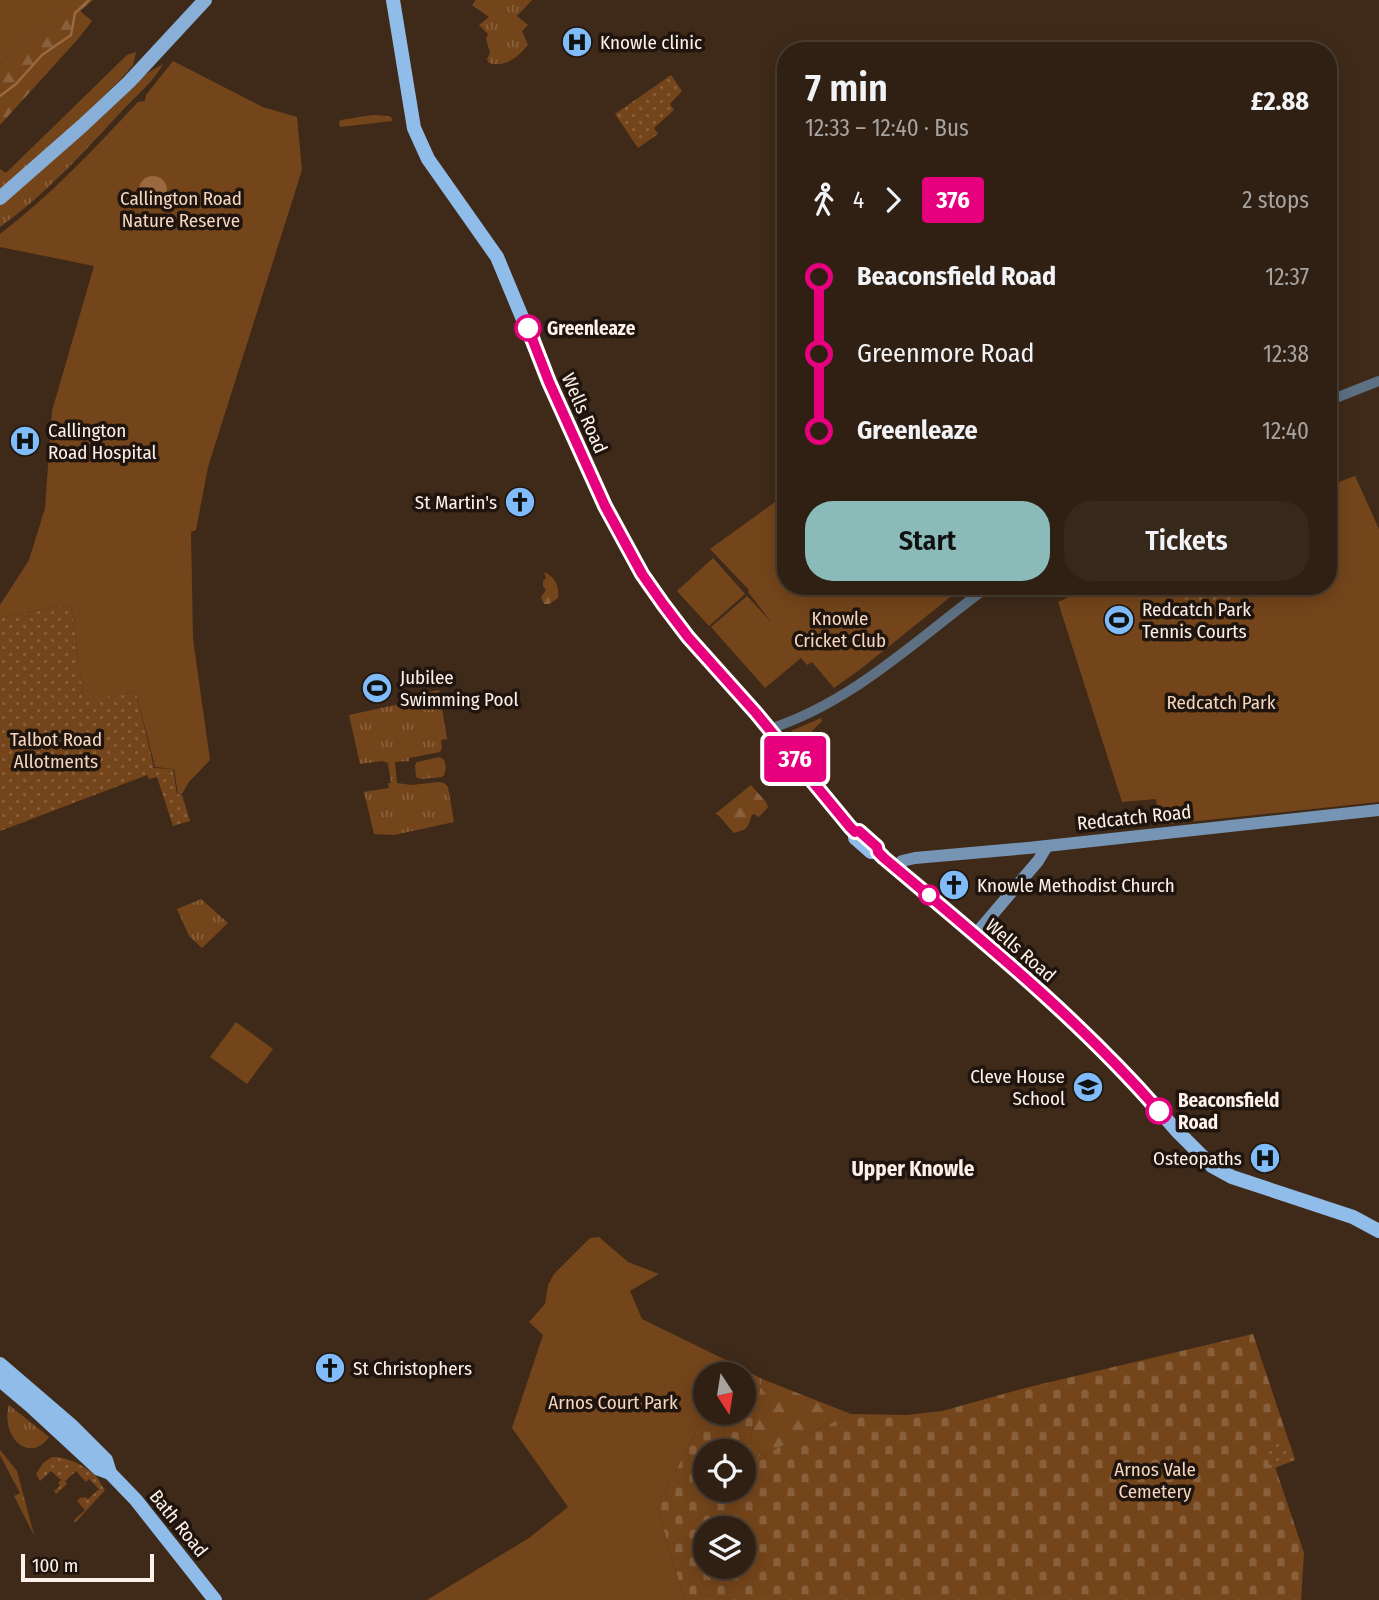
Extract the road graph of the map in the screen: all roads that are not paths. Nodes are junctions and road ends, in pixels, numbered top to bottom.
1 (205, 0) edge
2 (393, 0) edge
3 (0, 198) edge
4 (1379, 381) edge
5 (1337, 397) edge
6 (977, 595) edge
7 (769, 729) junction
8 (1379, 810) edge
9 (1048, 846) junction
10 (1028, 848) junction
11 (1038, 861) junction
12 (896, 868) junction
13 (975, 934) junction
14 (1379, 1231) edge
15 (0, 1364) edge
16 (0, 1380) edge
17 (110, 1473) junction
18 (215, 1600) edge

1 - 3 main road
2 - 7 highway, Wells Road
4 - 5 street
6 - 7 street
7 - 12 highway, Wells Road
8 - 9 main road, Redcatch Road
9 - 10 main road, Redcatch Road
9 - 11 main road
10 - 11 main road
10 - 12 main road, Redcatch Road
11 - 13 main road
12 - 13 highway, Wells Road
13 - 14 highway, Wells Road
15 - 17 highway, Bath Road
16 - 17 highway, Bath Road
17 - 18 highway, Bath Road

